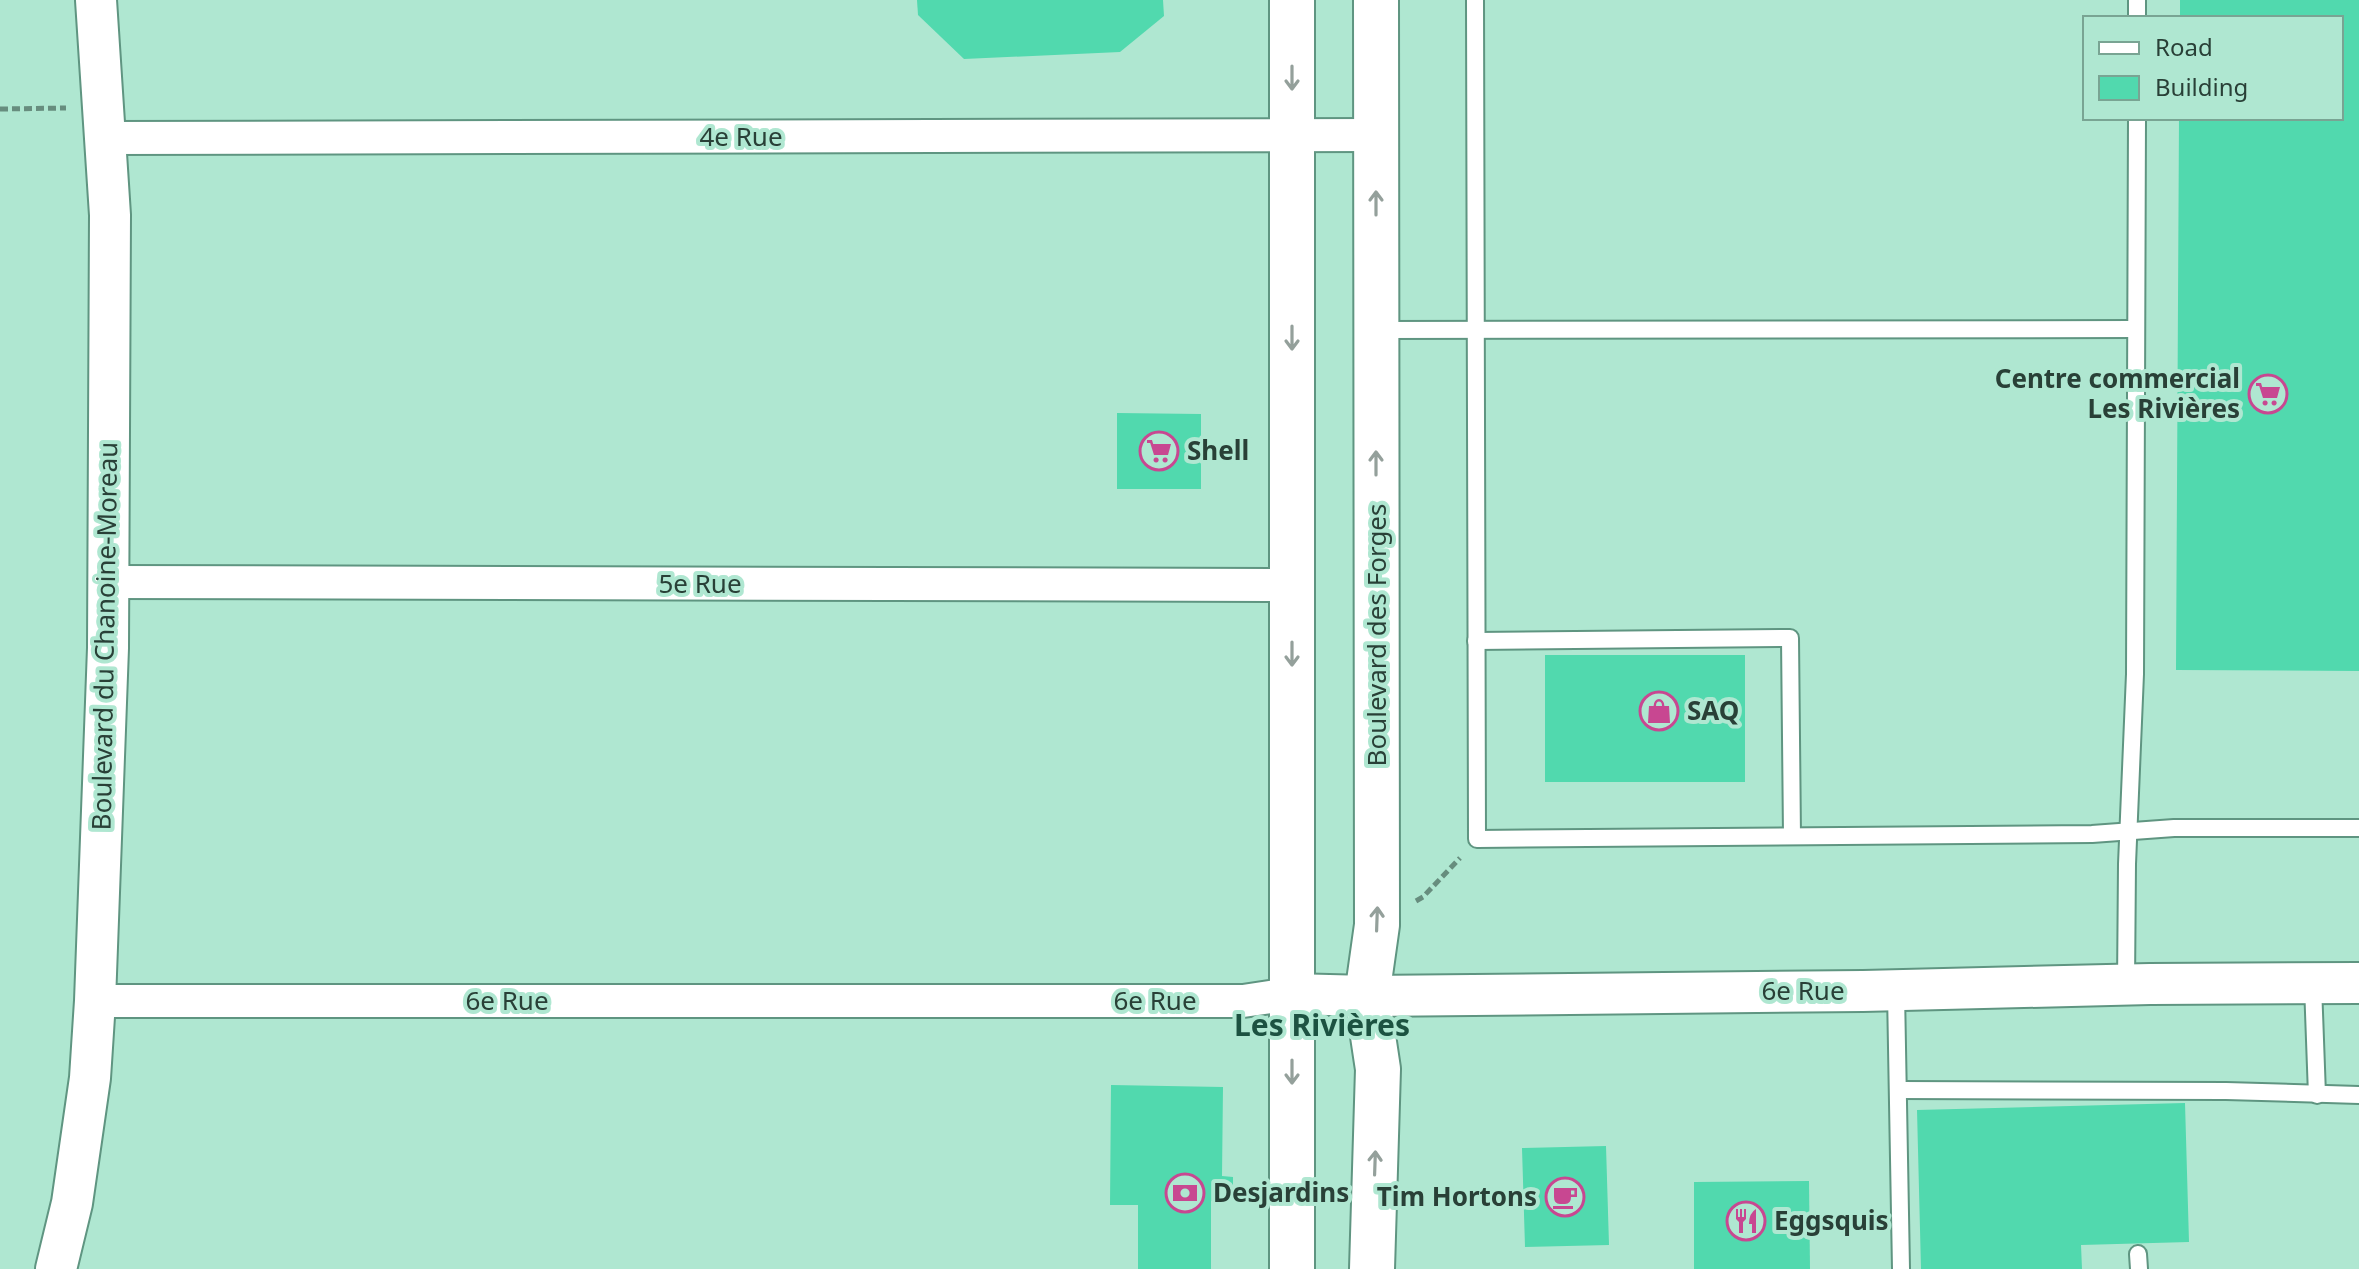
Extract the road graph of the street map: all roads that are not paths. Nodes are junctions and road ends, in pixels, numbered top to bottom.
1 (96, 0) edge
2 (1292, 0) edge
3 (1376, 0) edge
4 (1475, 0) edge
5 (2137, 120) edge
6 (1376, 135) junction
7 (1292, 136) junction
8 (105, 138) junction
9 (2136, 329) junction
10 (1376, 330) junction
11 (1475, 330) junction
12 (109, 582) junction
13 (1292, 585) junction
14 (1476, 641) junction
15 (2359, 828) edge
16 (2128, 831) junction
17 (1792, 836) junction
18 (2359, 983) edge
19 (2313, 984) junction
20 (2126, 985) junction
21 (1896, 990) junction
22 (1291, 994) junction
23 (1367, 996) junction
24 (95, 1001) junction
25 (1899, 1090) junction
26 (2317, 1095) junction
27 (2359, 1095) edge
28 (56, 1269) edge
29 (1292, 1269) edge
30 (1372, 1269) edge
31 (1901, 1269) edge

1 - 8 street, Boulevard du Chanoine-Moreau
2 -> 7 main road
3 - 6 main road, Boulevard des Forges
4 - 11 lane
5 - 9 lane
6 - 7 street, 4e Rue
10 -> 6 main road, Boulevard des Forges
7 - 8 street, 4e Rue
7 -> 13 main road
8 - 12 street, Boulevard du Chanoine-Moreau
9 - 11 lane
9 - 16 lane
10 - 11 lane
23 -> 10 main road, Boulevard des Forges
11 - 14 lane
12 - 13 street, 5e Rue
12 - 24 street, Boulevard du Chanoine-Moreau
13 -> 22 main road
14 - 17 lane
14 - 17 lane
15 - 16 lane
16 - 17 lane
16 - 20 lane
18 - 19 street, 6e Rue
19 - 20 street, 6e Rue
19 - 26 lane
20 - 21 street, 6e Rue
21 - 23 street, 6e Rue
21 - 25 lane
22 - 23 street, 6e Rue
22 - 24 street, 6e Rue
22 -> 29 main road
30 -> 23 main road, Boulevard des Forges
24 - 28 street, Boulevard du Chanoine-Moreau
25 - 26 lane
25 - 31 lane
26 - 27 lane

